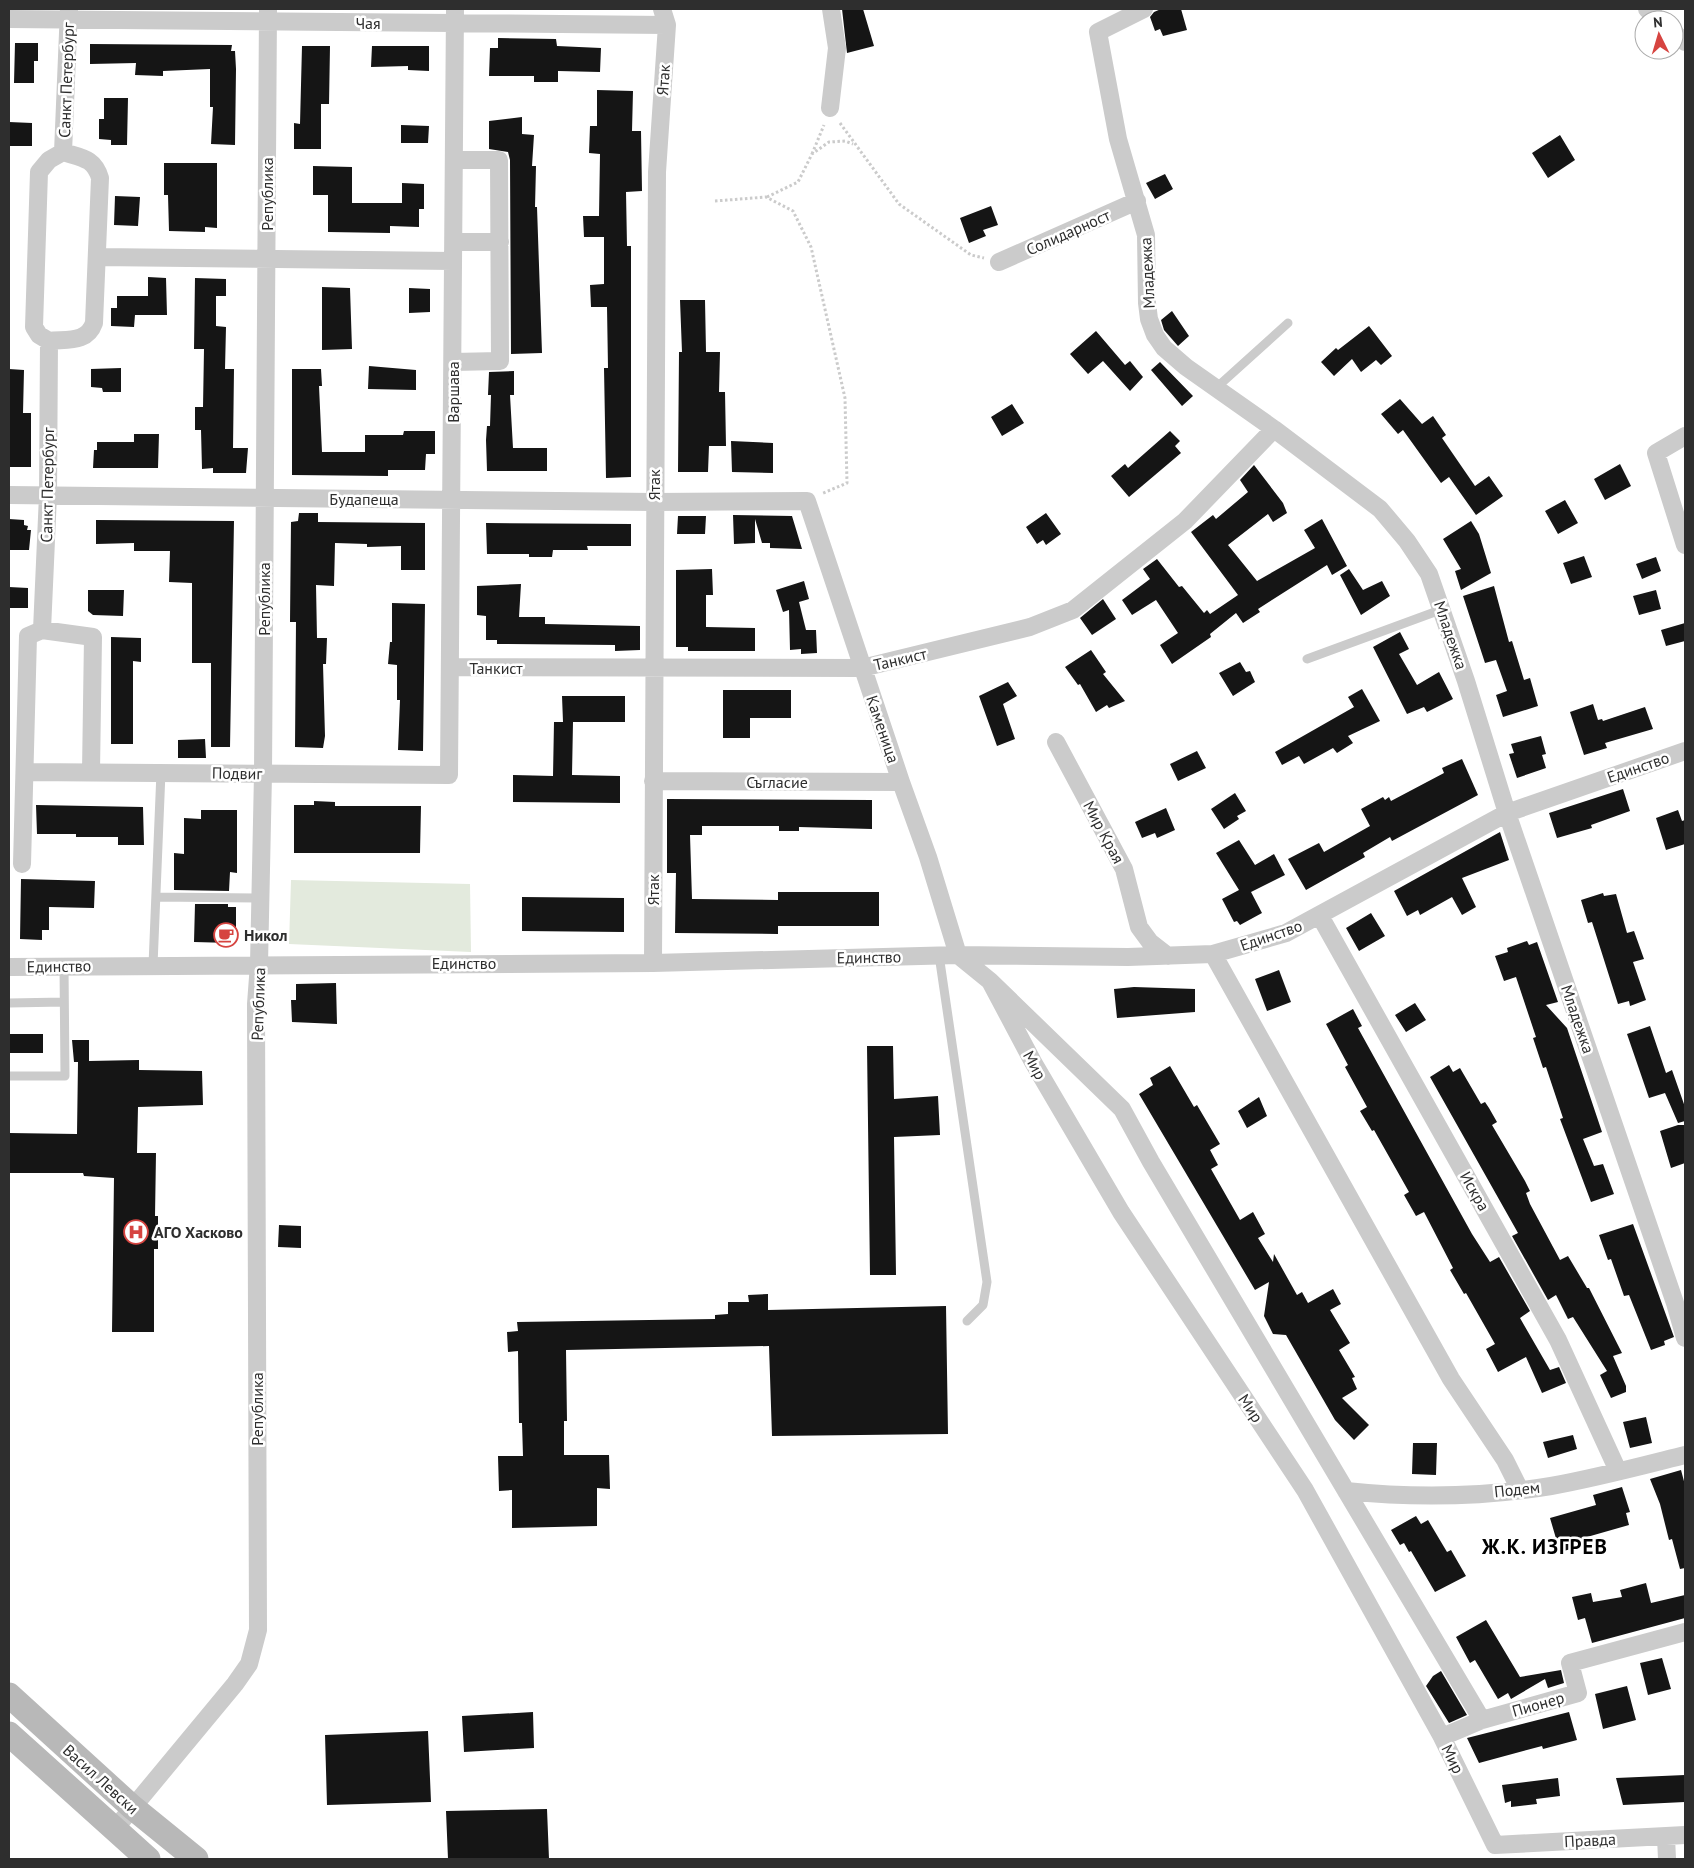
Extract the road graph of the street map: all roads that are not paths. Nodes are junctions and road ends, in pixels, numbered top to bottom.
1 (831, 9) edge
2 (1144, 9) edge
3 (69, 14) edge
4 (268, 15) edge
5 (455, 16) edge
6 (664, 17) edge
7 (9, 19) edge
8 (830, 108) road end
9 (63, 152) junction
10 (454, 160) junction
11 (1137, 201) junction
12 (454, 242) junction
13 (500, 242) junction
14 (98, 257) junction
15 (266, 260) junction
16 (453, 261) junction
17 (999, 262) road end
18 (1288, 323) dead end
19 (49, 341) junction
20 (453, 362) junction
21 (1216, 388) junction
22 (1274, 429) junction
23 (1685, 436) edge
24 (9, 495) edge
25 (48, 495) junction
26 (264, 499) junction
27 (452, 500) junction
28 (807, 500) joint
29 (654, 502) junction
30 (1685, 545) edge
31 (1443, 609) junction
32 (42, 630) junction
33 (1307, 659) dead end
34 (450, 667) junction
35 (654, 668) junction
36 (862, 668) junction
37 (1056, 742) dead end
38 (1685, 751) edge
39 (25, 772) junction
40 (91, 772) junction
41 (161, 772) junction
42 (263, 774) junction
43 (449, 775) joint
44 (653, 781) junction
45 (901, 782) junction
46 (1507, 813) junction
47 (22, 864) dead end
48 (156, 897) junction
49 (261, 898) junction
50 (1320, 916) junction
51 (1139, 927) junction
52 (1213, 954) junction
53 (939, 955) junction
54 (958, 955) junction
55 (1168, 956) junction
56 (1128, 957) junction
57 (653, 962) junction
58 (259, 964) junction
59 (153, 965) junction
60 (64, 966) junction
61 (9, 967) edge
62 (990, 981) junction
63 (64, 1002) junction
64 (9, 1003) edge
65 (9, 1076) edge
66 (967, 1321) dead end
67 (1685, 1338) edge
68 (1685, 1455) edge
69 (1618, 1471) junction
70 (1520, 1490) junction
71 (1346, 1491) junction
72 (1685, 1632) edge
73 (9, 1695) edge
74 (1482, 1720) junction
75 (9, 1734) edge
76 (1442, 1737) junction
77 (132, 1807) junction
78 (114, 1830) junction
79 (1685, 1835) edge
80 (1666, 1837) junction
81 (1495, 1845) joint
82 (148, 1859) edge
83 (196, 1859) edge
84 (1666, 1859) edge

1 - 8 street
2 - 11 street, Младежка
3 - 4 street, Чая
3 - 7 street, Чая
3 - 9 street, Санкт Петербург
4 - 5 street, Чая
4 - 15 street, Република
5 - 6 street, Чая
5 - 10 street, Варшава
6 - 29 street, Ятак
9 - 14 street, Санкт Петербург
9 - 19 street, Санкт Петербург
10 - 12 street, Варшава
10 - 13 street
11 - 17 street, Солидарност
11 - 21 street, Младежка
12 - 13 street
12 - 16 street, Варшава
13 - 20 street
14 - 15 street
14 - 19 street, Санкт Петербург
15 - 16 street
15 - 26 street, Република
16 - 20 street, Варшава
18 - 21 lane
19 - 25 street, Санкт Петербург
20 - 27 street, Варшава
21 - 22 street, Младежка
22 - 31 street, Младежка
22 - 36 street, Танкист
23 - 30 street
24 - 25 street, Будапеща
25 - 26 street, Будапеща
25 - 32 street, Санкт Петербург
26 - 27 street, Будапеща
26 - 42 street, Република
27 - 29 street, Будапеща
27 - 34 street, Варшава
28 - 29 street, Будапеща
28 - 36 street, Каменица
29 - 35 street, Ятак
31 - 33 lane
31 - 46 street, Младежка
32 - 39 street
32 - 40 street
34 - 35 street, Танкист
34 - 43 street, Варшава
35 - 36 street, Танкист
35 - 44 street, Ятак
36 - 45 street, Каменица
37 - 51 street, Мир Края
38 - 46 street, Единство
39 - 40 street, Подвиг
39 - 47 street
40 - 41 street, Подвиг
41 - 42 street, Подвиг
41 - 48 lane
42 - 43 street, Подвиг
42 - 49 street, Република
44 - 45 street, Съгласие
44 - 57 street, Ятак
45 - 54 street, Каменица
46 - 50 street, Единство
46 - 67 street, Младежка
48 - 49 lane
48 - 59 lane
49 - 58 street, Република
50 - 52 street, Единство
50 - 69 street, Искра
51 - 55 street, Мир Края
51 - 56 street
52 - 55 street, Единство
52 - 70 street
53 - 54 street, Единство
53 - 57 street, Единство
53 - 66 lane
54 - 56 street, Единство
54 - 62 street, Мир
55 - 56 street, Единство
57 - 58 street, Единство
58 - 59 street, Единство
58 - 77 street, Република
59 - 60 street, Единство
60 - 61 street, Единство
60 - 63 lane
62 - 71 street, Мир
62 - 76 street, Мир
63 - 64 lane
63 - 65 lane
68 - 69 street, Подем
69 - 70 street, Подем
70 - 71 street, Подем
71 - 74 street, Мир
72 - 74 street, Пионер
73 - 77 main road, Васил Левски
74 - 76 street, Пионер
75 - 78 main road, Васил Левски
76 - 81 street, Мир
77 - 78 street, Република
77 - 83 main road, Васил Левски
78 - 82 main road, Васил Левски
79 - 80 street, Правда
80 - 81 street, Правда
80 - 84 street

